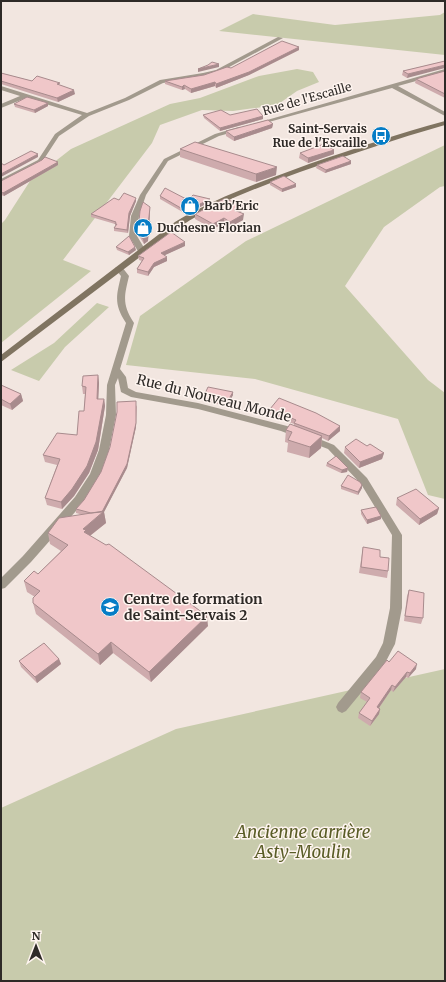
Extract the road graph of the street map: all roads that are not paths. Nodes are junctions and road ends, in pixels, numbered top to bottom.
1 (280, 38) dead end
2 (445, 72) edge
3 (394, 86) junction
4 (1, 88) edge
5 (10, 91) junction
6 (25, 96) junction
7 (9, 102) junction
8 (1, 106) edge
9 (445, 114) edge
10 (86, 115) junction
11 (445, 123) edge
12 (1, 182) edge
13 (142, 251) junction
14 (119, 269) junction
15 (1, 359) edge
16 (116, 369) junction
17 (1, 585) edge
18 (342, 707) dead end

1 - 10 street
2 - 3 street, Rue de l'Escaille
3 - 9 street
3 - 13 street, Rue de l'Escaille
4 - 5 street
5 - 6 street
5 - 7 street
6 - 7 street
6 - 10 street
7 - 8 street
10 - 12 street
11 - 13 main road
13 - 14 main road
14 - 15 main road
14 - 16 street
16 - 17 street
16 - 18 street, Rue du Nouveau Monde

